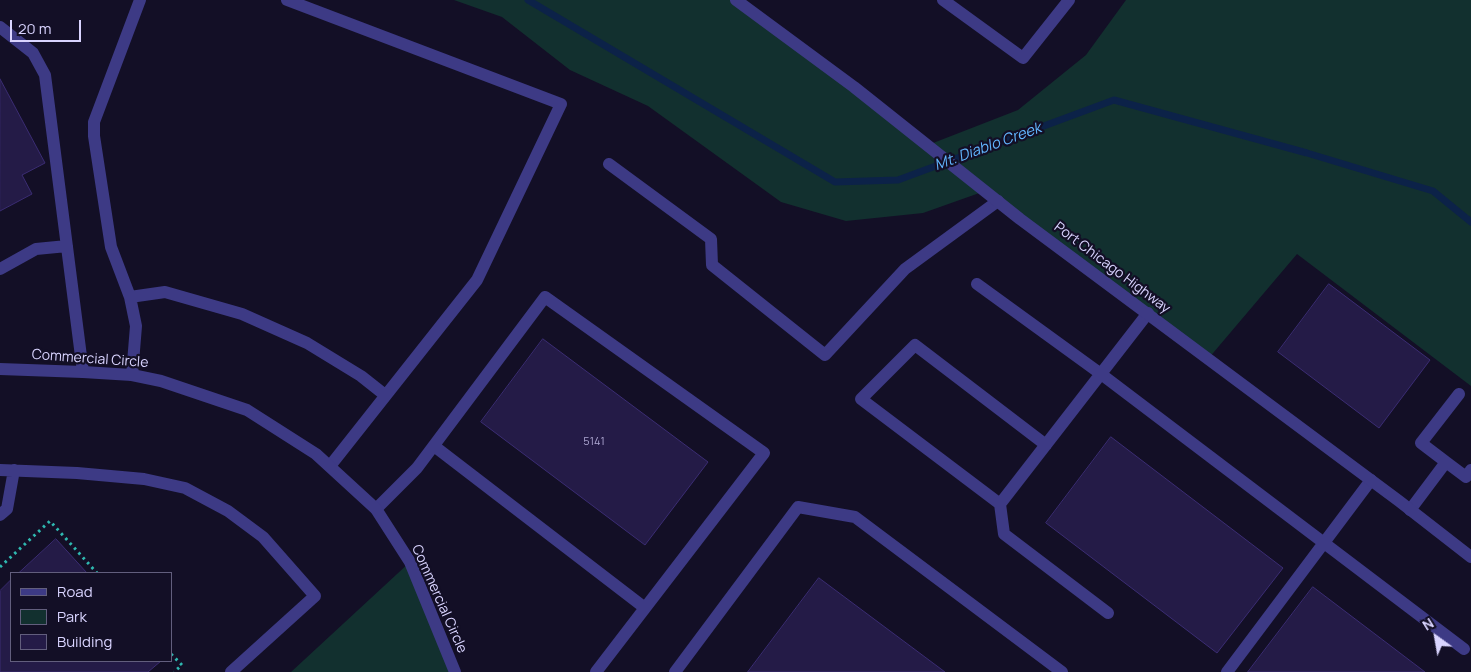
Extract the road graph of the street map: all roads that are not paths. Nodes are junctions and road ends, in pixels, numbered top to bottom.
1 (140, 0) edge
2 (287, 0) edge
3 (736, 0) edge
4 (943, 0) edge
5 (1069, 0) edge
6 (0, 27) edge
7 (609, 164) dead end
8 (998, 201) junction
9 (66, 246) junction
10 (0, 269) edge
11 (978, 284) dead end
12 (130, 296) junction
13 (1148, 314) junction
14 (0, 368) edge
15 (83, 372) junction
16 (1101, 374) junction
17 (132, 375) junction
18 (1459, 394) dead end
19 (386, 395) junction
20 (1046, 445) junction
21 (434, 446) junction
22 (1446, 462) junction
23 (330, 466) junction
24 (0, 470) edge
25 (14, 470) junction
26 (1471, 470) edge
27 (1371, 480) junction
28 (1000, 504) junction
29 (376, 509) junction
30 (1410, 510) junction
31 (0, 515) edge
32 (1324, 543) junction
33 (1471, 557) edge
34 (645, 608) junction
35 (1108, 613) dead end
36 (1464, 649) dead end
37 (231, 672) edge
38 (455, 672) edge
39 (596, 672) edge
40 (675, 672) edge
41 (1062, 672) edge
42 (1227, 672) edge

1 - 12 street
2 - 19 street
3 - 8 street, Port Chicago Highway
4 - 5 street
6 - 9 street
7 - 8 street
8 - 13 street, Port Chicago Highway
9 - 10 street
9 - 15 street
11 - 16 street
12 - 17 street
12 - 19 street
13 - 16 street
13 - 27 street, Port Chicago Highway
14 - 15 street, Commercial Circle
15 - 17 street, Commercial Circle
16 - 20 street
16 - 32 street
17 - 23 street, Commercial Circle
18 - 22 street
19 - 23 street
20 - 28 street
20 - 28 street
21 - 29 street
21 - 34 street
21 - 34 street
22 - 26 street
22 - 30 street
23 - 29 street, Commercial Circle
24 - 25 street
25 - 31 street
25 - 37 street
27 - 30 street, Port Chicago Highway
27 - 32 street
28 - 35 street
29 - 38 street, Commercial Circle
30 - 33 street, Port Chicago Highway
32 - 36 street
32 - 42 street
34 - 39 street
40 - 41 street

